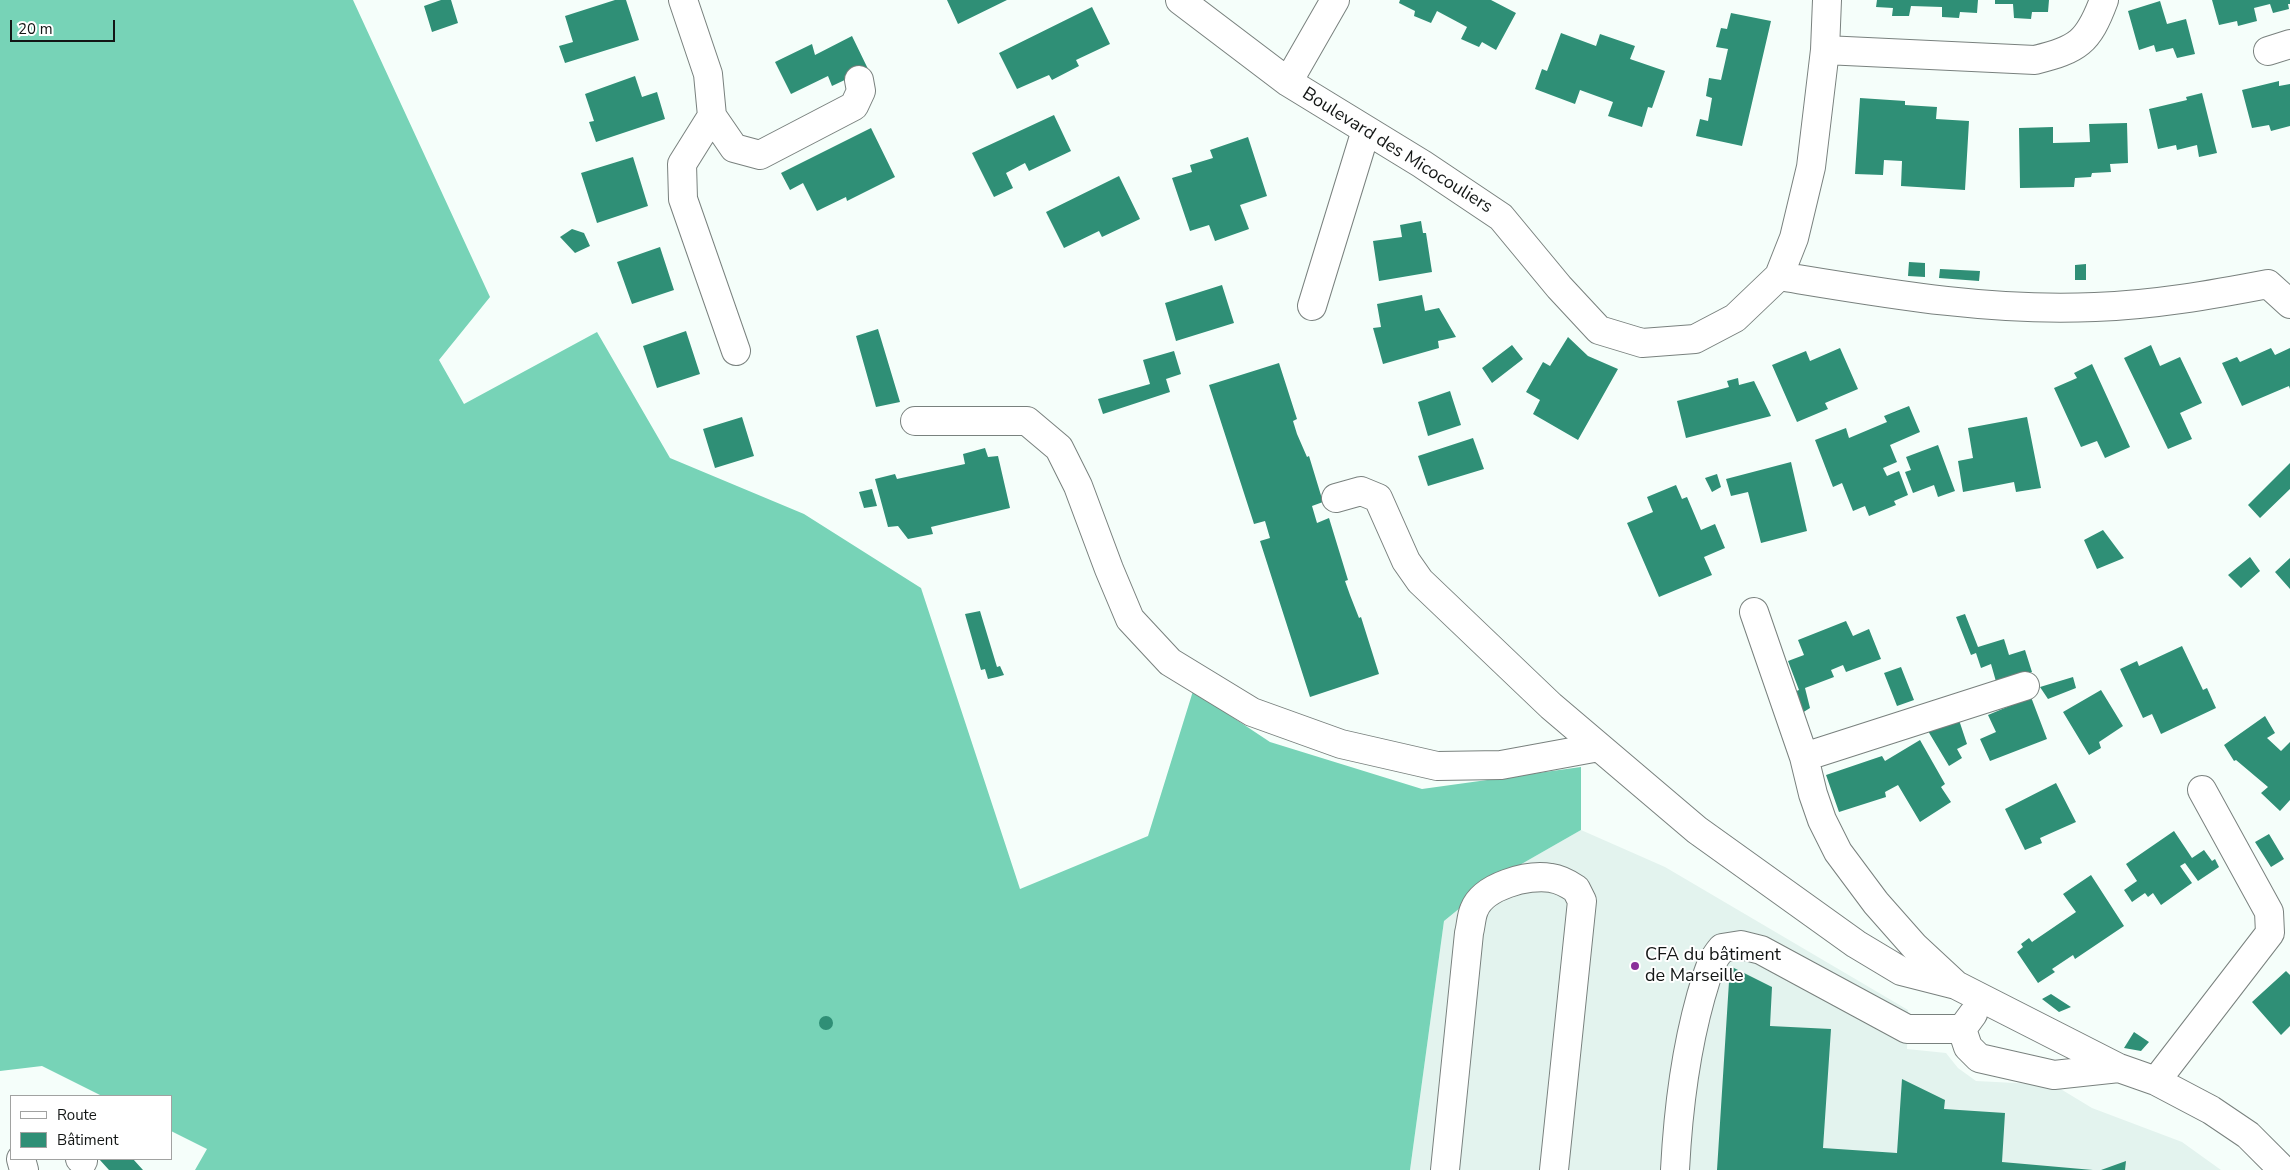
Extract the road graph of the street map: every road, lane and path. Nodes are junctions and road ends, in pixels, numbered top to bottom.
1 (683, 0) edge
2 (1180, 0) edge
3 (1335, 0) edge
4 (1827, 0) edge
5 (2104, 0) edge
6 (1825, 50) junction
7 (859, 80) dead end
8 (1288, 82) junction
9 (712, 116) junction
10 (1366, 130) junction
11 (1779, 276) junction
12 (2290, 304) edge
13 (1312, 306) dead end
14 (736, 350) dead end
15 (915, 421) dead end
16 (1336, 498) dead end
17 (1754, 612) dead end
18 (2024, 686) dead end
19 (1599, 747) junction
20 (1804, 757) junction
21 (2202, 790) dead end
22 (1956, 985) junction
23 (1992, 1003) junction
24 (1962, 1029) junction
25 (2119, 1068) junction
26 (2156, 1081) junction
27 (1445, 1170) edge
28 (1554, 1170) edge
29 (1675, 1170) edge
30 (2283, 1170) edge

1 - 9 street
2 - 8 street, Boulevard des Micocouliers
3 - 8 street
4 - 6 street, Boulevard des Micocouliers
5 - 6 street
6 - 11 street, Boulevard des Micocouliers
7 - 9 street
8 - 10 street, Boulevard des Micocouliers
9 - 14 street
10 - 11 street, Boulevard des Micocouliers
10 - 13 street
11 - 12 street
15 - 19 street
16 - 19 street
17 - 20 street
18 - 20 street
19 - 22 street
20 - 22 street
21 - 26 street
22 - 23 street
23 - 24 street
23 - 25 street
24 - 25 street
24 - 29 street
25 - 26 street
26 - 30 street
27 - 28 street

